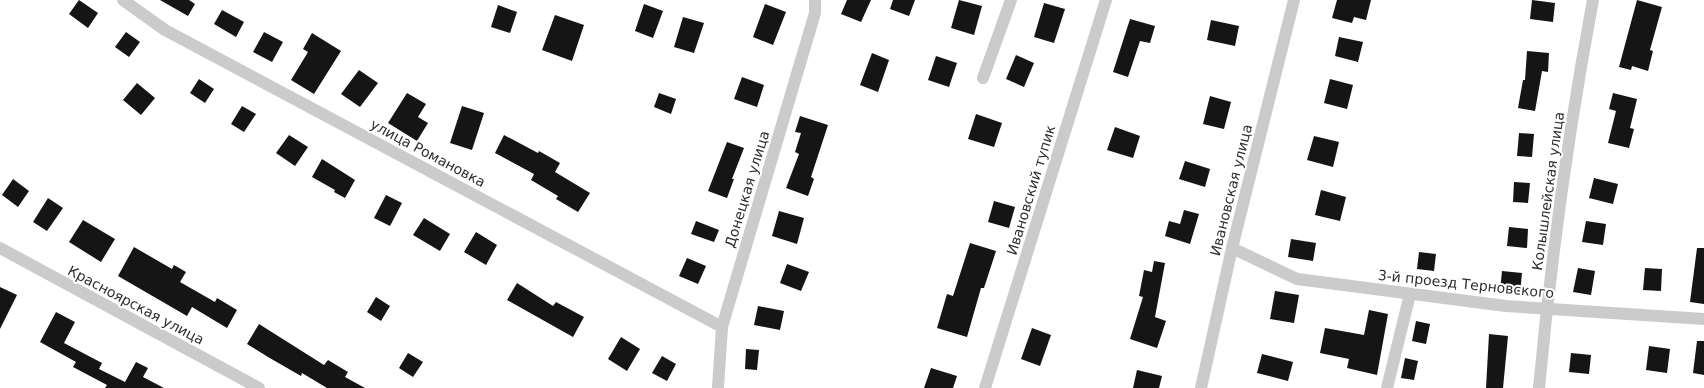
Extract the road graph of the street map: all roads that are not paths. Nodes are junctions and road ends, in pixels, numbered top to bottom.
1 (123, 0) edge
2 (815, 0) edge
3 (1011, 0) edge
4 (1106, 0) edge
5 (1294, 0) edge
6 (1593, 0) edge
7 (983, 78) dead end
8 (0, 248) edge
9 (1232, 248) junction
10 (1410, 294) junction
11 (1546, 307) junction
12 (1704, 319) edge
13 (722, 327) junction
14 (259, 388) edge
15 (718, 388) edge
16 (985, 388) edge
17 (1202, 388) edge
18 (1387, 388) edge
19 (1539, 388) edge

1 - 13 street, улица Романовка
2 - 13 street, Донецкая улица
3 - 7 street
4 - 16 street, Ивановский тупик
5 - 9 street, Ивановская улица
6 - 11 street, Колышлейская улица
8 - 14 street, Красноярская улица
9 - 10 street, 3-й проезд Терновского
9 - 17 street, Ивановская улица
10 - 11 street, 3-й проезд Терновского
10 - 18 street
11 - 12 street, 3-й проезд Терновского
11 - 19 street, Колышлейская улица
13 - 15 street, Донецкая улица

